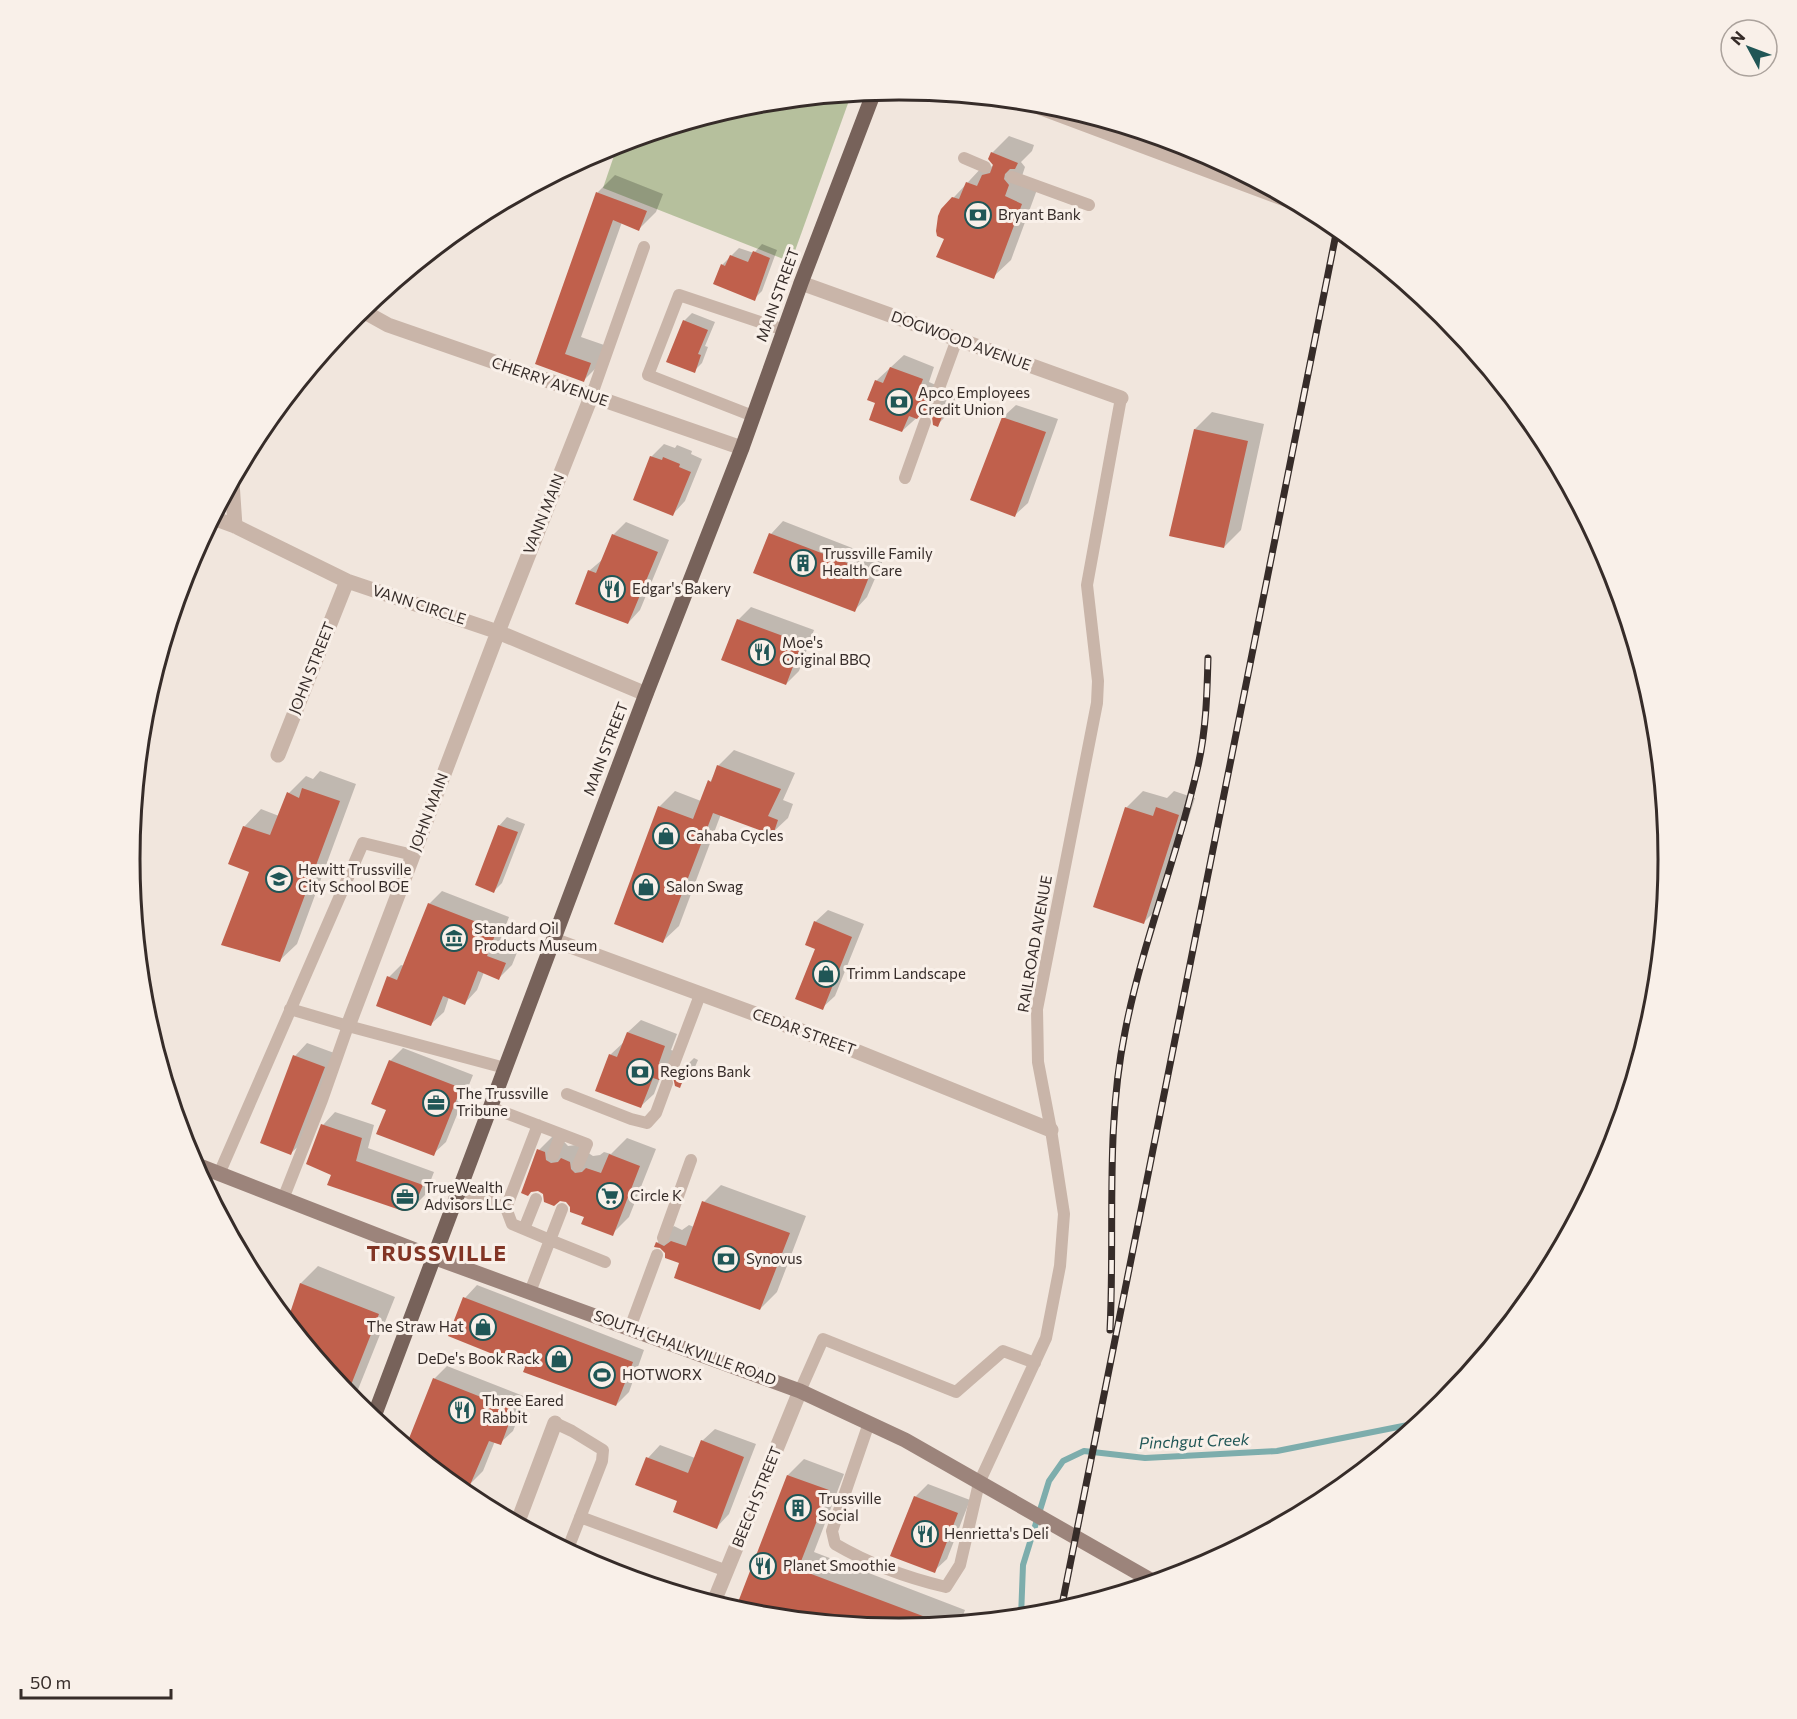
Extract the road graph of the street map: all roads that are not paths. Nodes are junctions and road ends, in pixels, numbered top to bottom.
1 (871, 101) edge
2 (964, 158) dead end
3 (985, 167) dead end
4 (1012, 177) dead end
5 (1089, 205) dead end
6 (644, 247) dead end
7 (801, 283) junction
8 (370, 315) edge
9 (784, 330) junction
10 (957, 339) junction
11 (591, 397) junction
12 (1121, 398) joint
13 (933, 402) dead end
14 (753, 416) junction
15 (925, 422) dead end
16 (742, 448) junction
17 (905, 478) dead end
18 (233, 495) edge
19 (220, 520) edge
20 (235, 526) junction
21 (347, 581) junction
22 (498, 632) junction
23 (646, 694) junction
24 (278, 755) dead end
25 (412, 855) junction
26 (554, 940) junction
27 (700, 995) junction
28 (290, 1009) junction
29 (348, 1026) junction
30 (505, 1068) junction
31 (672, 1069) dead end
32 (667, 1083) dead end
33 (567, 1094) dead end
34 (490, 1107) junction
35 (538, 1125) junction
36 (1051, 1130) junction
37 (561, 1134) junction
38 (553, 1155) dead end
39 (691, 1160) dead end
40 (578, 1165) dead end
41 (205, 1168) edge
42 (219, 1173) junction
43 (459, 1189) junction
44 (283, 1199) junction
45 (536, 1199) dead end
46 (506, 1208) junction
47 (562, 1209) dead end
48 (524, 1229) junction
49 (663, 1238) dead end
50 (550, 1240) junction
51 (657, 1255) dead end
52 (433, 1257) junction
53 (605, 1262) dead end
54 (530, 1292) junction
55 (630, 1328) junction
56 (1035, 1363) junction
57 (800, 1390) junction
58 (376, 1410) edge
59 (555, 1423) joint
60 (869, 1423) junction
61 (979, 1483) junction
62 (520, 1517) edge
63 (580, 1517) junction
64 (570, 1543) edge
65 (727, 1571) junction
66 (1145, 1577) edge
67 (716, 1596) edge

1 - 7 main road, MAIN STREET
2 - 3 lane
4 - 5 lane
6 - 11 lane
7 - 9 main road, MAIN STREET
7 - 10 street, DOGWOOD AVENUE
8 - 11 street, CHERRY AVENUE
9 - 14 main road, MAIN STREET
9 - 14 lane
10 - 12 street, DOGWOOD AVENUE
10 - 13 lane
11 - 16 street, CHERRY AVENUE
11 - 22 street, VANN MAIN
12 - 36 lane, RAILROAD AVENUE
14 - 16 main road, MAIN STREET
15 - 17 lane
16 - 23 main road, MAIN STREET
18 - 20 street
19 - 20 street, VANN CIRCLE
20 - 21 street, VANN CIRCLE
21 - 22 street, VANN CIRCLE
21 - 24 street, JOHN STREET
22 - 23 street, VANN CIRCLE
22 - 25 street, JOHN MAIN
23 - 26 main road, MAIN STREET
25 - 28 lane
25 - 29 street, JOHN MAIN
26 - 27 street, CEDAR STREET
26 - 30 main road, MAIN STREET
27 - 31 lane
27 - 36 street, CEDAR STREET
28 - 29 lane
28 - 42 lane
29 - 30 lane
29 - 44 lane
30 - 34 main road, MAIN STREET
32 - 33 lane
34 - 35 lane
34 - 43 main road, MAIN STREET
35 - 37 lane
35 - 46 lane
36 - 56 lane, RAILROAD AVENUE
37 - 38 lane
37 - 40 lane
39 - 49 lane
41 - 42 main road, SOUTH CHALKVILLE ROAD
42 - 44 main road, SOUTH CHALKVILLE ROAD
43 - 46 lane
43 - 52 main road, MAIN STREET
44 - 52 main road, SOUTH CHALKVILLE ROAD
45 - 48 lane
46 - 48 lane
47 - 50 lane
48 - 50 lane
50 - 53 lane
50 - 54 lane
51 - 55 lane
52 - 54 main road, SOUTH CHALKVILLE ROAD
52 - 58 main road, MAIN STREET
54 - 55 main road, SOUTH CHALKVILLE ROAD
55 - 57 main road, SOUTH CHALKVILLE ROAD
56 - 57 lane
56 - 61 lane, RAILROAD AVENUE
57 - 60 main road, SOUTH CHALKVILLE ROAD
57 - 65 street, BEECH STREET
59 - 62 street
59 - 63 lane
60 - 61 main road, SOUTH CHALKVILLE ROAD
60 - 61 lane, RAILROAD AVENUE
61 - 66 main road, SOUTH CHALKVILLE ROAD
63 - 64 lane
63 - 65 lane
65 - 67 street, BEECH STREET

